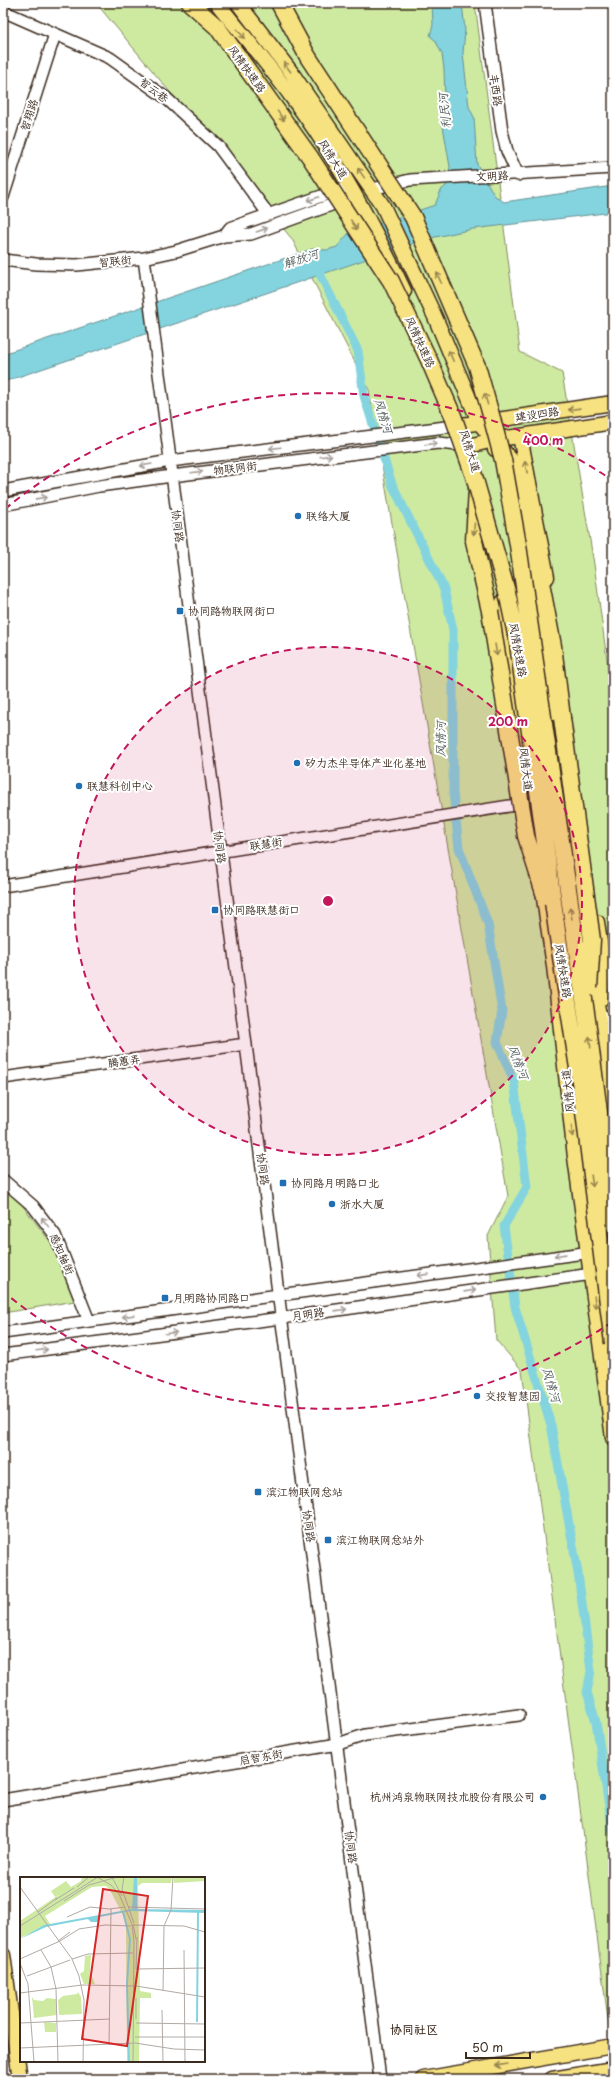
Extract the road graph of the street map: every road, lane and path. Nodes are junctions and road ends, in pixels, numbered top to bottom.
1 (190, 3) edge
2 (217, 3) edge
3 (238, 3) edge
4 (279, 3) edge
5 (485, 3) edge
6 (3, 11) edge
7 (55, 34) junction
8 (613, 168) edge
9 (518, 175) junction
10 (372, 189) junction
11 (353, 191) junction
12 (3, 197) edge
13 (269, 214) junction
14 (224, 236) junction
15 (144, 258) junction
16 (3, 260) edge
17 (613, 403) edge
18 (479, 422) junction
19 (613, 422) edge
20 (462, 425) junction
21 (520, 436) junction
22 (493, 440) junction
23 (469, 446) junction
24 (170, 461) junction
25 (172, 476) junction
26 (478, 476) junction
27 (3, 491) edge
28 (3, 505) edge
29 (530, 802) junction
30 (220, 852) junction
31 (3, 886) edge
32 (557, 931) junction
33 (613, 1017) edge
34 (593, 1018) junction
35 (246, 1044) junction
36 (3, 1078) edge
37 (613, 1141) edge
38 (3, 1180) edge
39 (613, 1219) edge
40 (613, 1249) edge
41 (588, 1253) junction
42 (613, 1271) edge
43 (591, 1274) junction
44 (279, 1295) junction
45 (281, 1318) junction
46 (89, 1321) junction
47 (3, 1333) edge
48 (613, 1343) edge
49 (3, 1355) edge
50 (613, 1438) edge
51 (519, 1715) dead end
52 (338, 1744) junction
53 (3, 1800) edge
54 (3, 1955) edge
55 (611, 2046) edge
56 (613, 2069) edge
57 (20, 2079) edge
58 (380, 2079) edge
59 (423, 2079) edge
60 (552, 2079) edge

1 -> 32 highway, 风情快速路, bridge
2 -> 11 main road, 风情大道
10 -> 3 main road, 风情大道
34 -> 4 highway, 风情快速路, bridge
5 - 9 street, 丰西路
6 - 7 street, 智云巷
7 - 12 street, 智翔路
7 - 13 street, 智云巷
8 - 9 street, 文明路
9 - 10 street, 文明路
18 -> 10 main road, 风情大道
11 -> 13 street, 智联街
14 -> 11 street, 智联街
11 - 20 main road, 风情大道
13 - 14 street, 智联街
14 - 15 street, 智联街
15 - 16 street, 智联街
15 - 24 street, 协同路
17 -> 18 main road, 建设四路
18 - 20 main road, 建设四路
18 - 22 main road, 风情大道
19 - 21 main road, 建设四路
20 - 23 main road, 风情大道
20 -> 24 street, 物联网街
21 - 22 main road, 建设四路
34 -> 21 main road
22 - 23 main road, 建设四路
22 - 34 main road, 风情大道
22 - 34 highway, bridge
25 -> 23 street, 物联网街
23 - 26 main road, 风情大道
24 - 25 street, 协同路
24 -> 27 street, 物联网街
28 -> 25 street, 物联网街
25 - 30 street, 协同路
26 - 29 main road, 风情大道
26 -> 32 highway, bridge
29 - 30 street, 联慧街
29 -> 41 main road, 风情大道
30 - 31 street, 联慧街
30 - 35 street, 协同路
32 -> 48 highway, 风情快速路, bridge
33 - 34 street
34 - 37 main road, 风情大道
39 -> 34 highway, 风情快速路, bridge
35 - 36 street, 腾蕙弄
35 - 44 street, 协同路
46 -> 38 street, 感知轴街
40 - 41 street, 月明路
41 - 43 main road, 风情大道
41 -> 44 street, 月明路
42 - 43 street, 月明路
45 -> 43 street, 月明路
43 -> 50 main road, 风情大道
44 - 45 street, 协同路
44 -> 46 street, 月明路
49 -> 45 street, 月明路
45 - 52 street, 协同路
46 - 47 street, 月明路
51 - 52 street, 启智东街
52 - 53 street, 启智东街
52 - 58 street, 协同路
54 - 57 main road
55 -> 59 main road
56 - 60 main road

